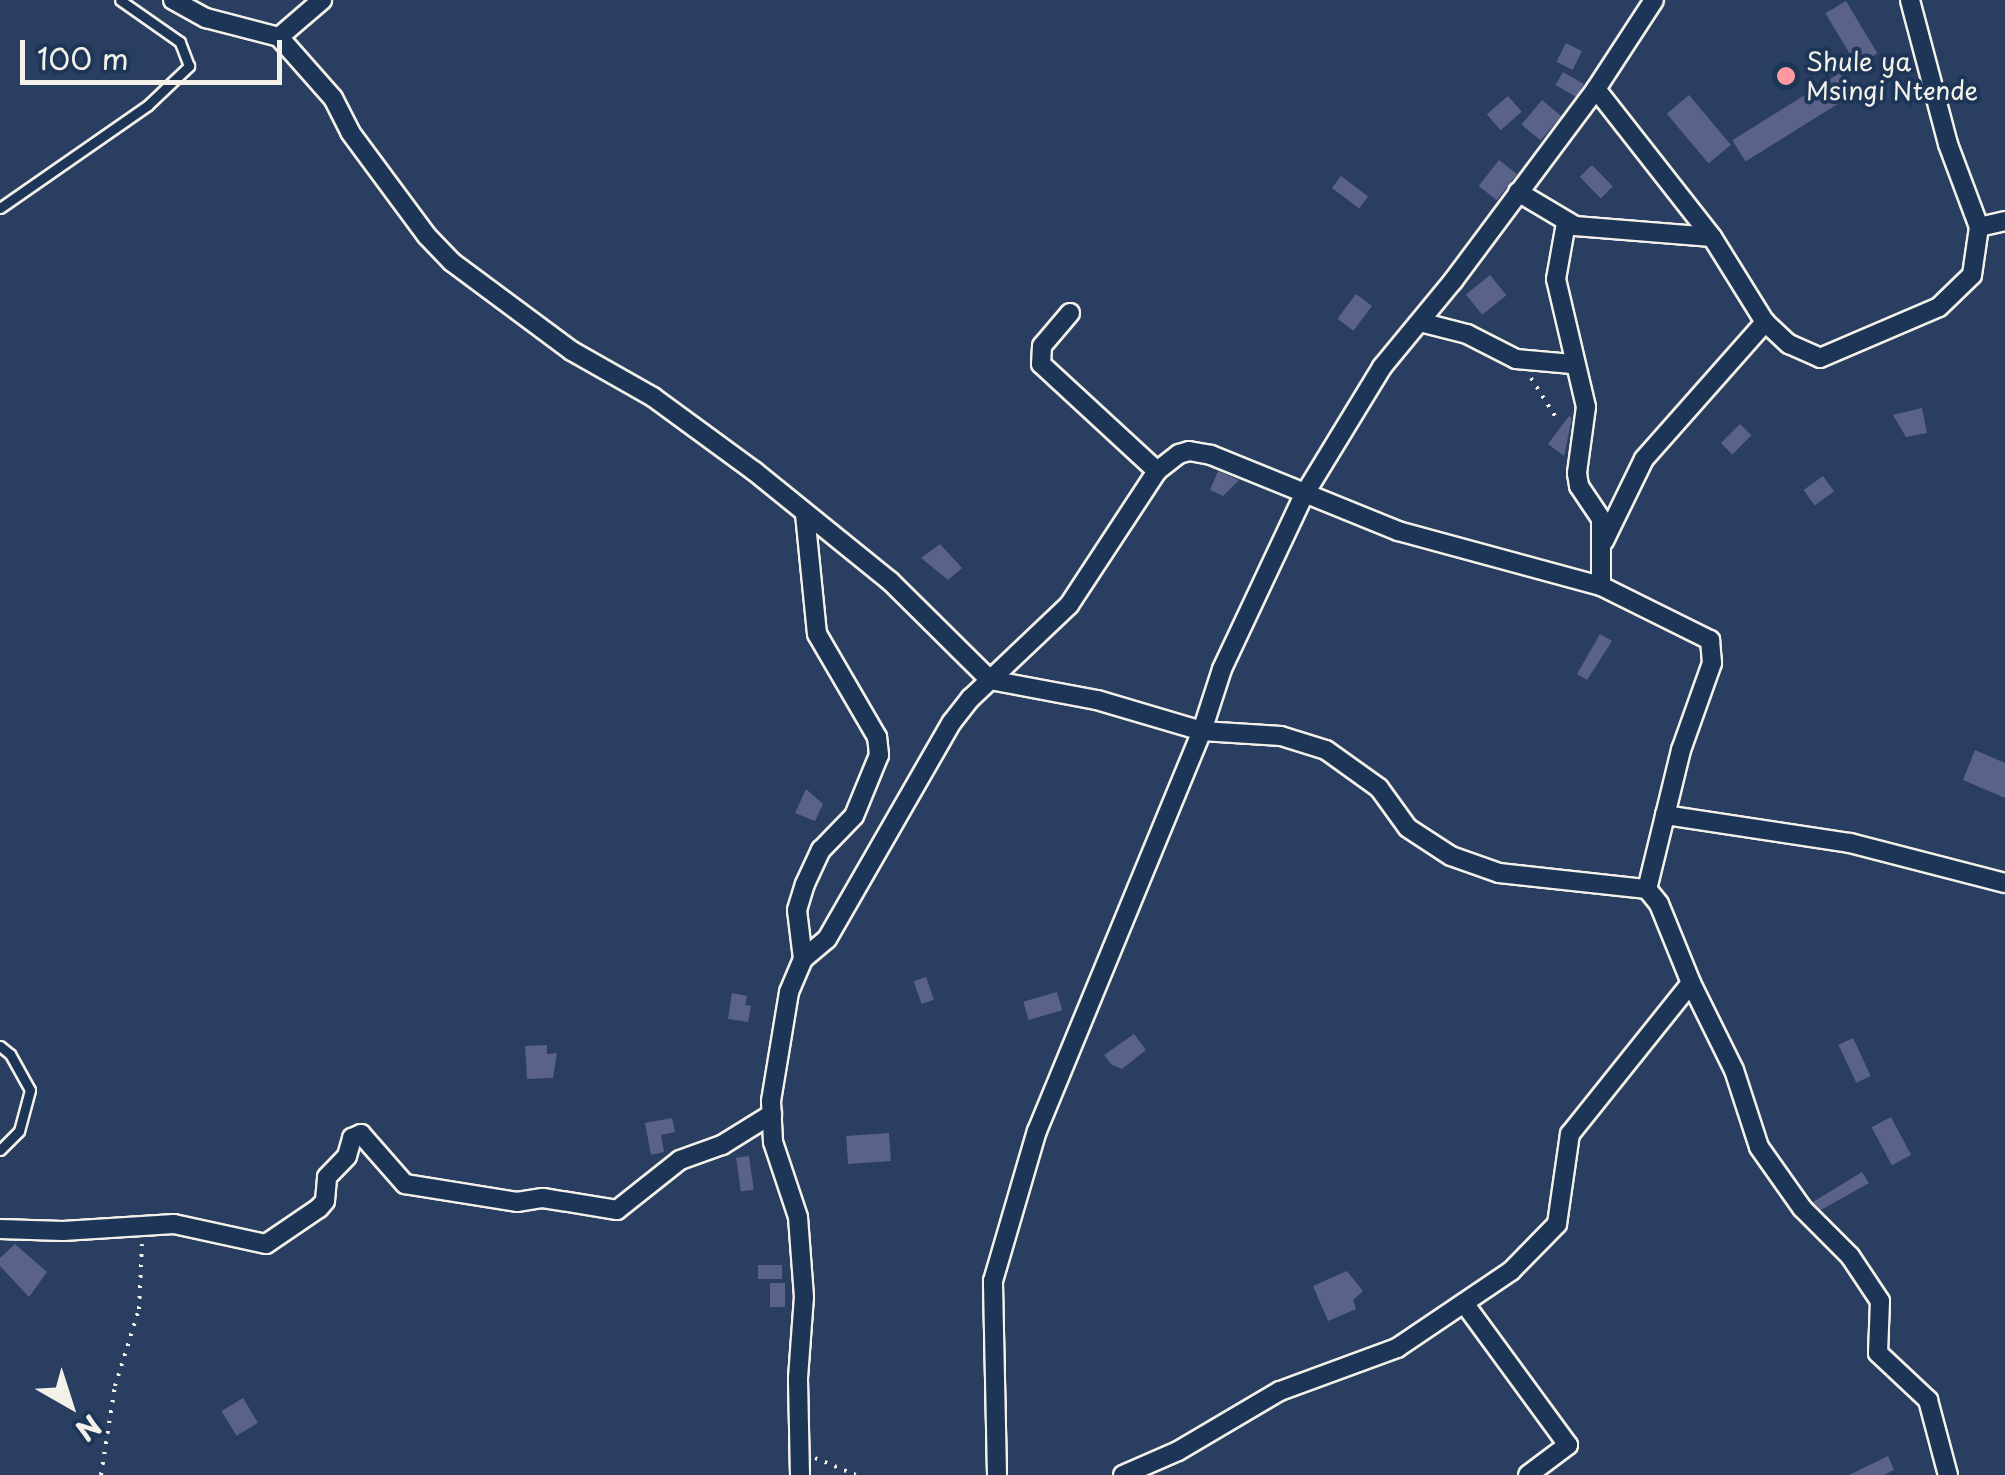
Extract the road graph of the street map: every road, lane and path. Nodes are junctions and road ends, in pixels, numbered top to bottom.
1 (120, 0) edge
2 (173, 0) edge
3 (322, 0) edge
4 (1654, 0) edge
5 (1910, 0) edge
6 (279, 37) junction
7 (1596, 89) junction
8 (1518, 192) junction
9 (0, 208) edge
10 (2005, 221) edge
11 (1566, 222) junction
12 (1979, 227) junction
13 (1712, 236) junction
14 (1070, 312) dead end
15 (1420, 322) junction
16 (1766, 322) junction
17 (1516, 359) junction
18 (1572, 364) junction
19 (1555, 416) dead end
20 (1158, 470) junction
21 (1304, 495) junction
22 (806, 514) junction
23 (1604, 541) junction
24 (1601, 586) junction
25 (990, 680) junction
26 (1202, 731) junction
27 (1664, 815) junction
28 (2005, 884) edge
29 (1647, 890) junction
30 (803, 959) junction
31 (1691, 983) junction
32 (0, 1046) edge
33 (772, 1114) junction
34 (0, 1150) edge
35 (142, 1224) junction
36 (0, 1229) edge
37 (1464, 1303) junction
38 (1568, 1445) junction
39 (796, 1450) junction
40 (1945, 1472) edge
41 (100, 1475) edge
42 (800, 1475) edge
43 (856, 1475) edge
44 (997, 1475) edge
45 (1123, 1475) edge
46 (1514, 1475) edge
47 (1528, 1475) edge

1 - 9 lane
2 - 6 street
3 - 6 street
4 - 7 street
5 - 12 street
6 - 22 street
7 - 8 street
7 - 13 street
8 - 11 street
8 - 15 street
10 - 12 street
11 - 13 street
11 - 18 street
12 - 16 street
13 - 16 street
14 - 20 street
15 - 17 street
15 - 21 street
16 - 23 street
17 - 18 street
17 - 19 path
18 - 23 street
20 - 21 street
20 - 25 street
21 - 24 street
21 - 26 street
22 - 25 street
22 - 30 street
23 - 24 street
24 - 27 street
25 - 26 street
25 - 30 street
26 - 29 street
26 - 44 street
27 - 28 street
27 - 29 street
29 - 31 street
30 - 33 street
31 - 37 street
31 - 40 street
32 - 34 lane
33 - 35 street
33 - 39 street
35 - 36 street
35 - 41 path
37 - 38 street
37 - 45 street
38 - 46 street
38 - 47 street
39 - 42 street
39 - 43 path

